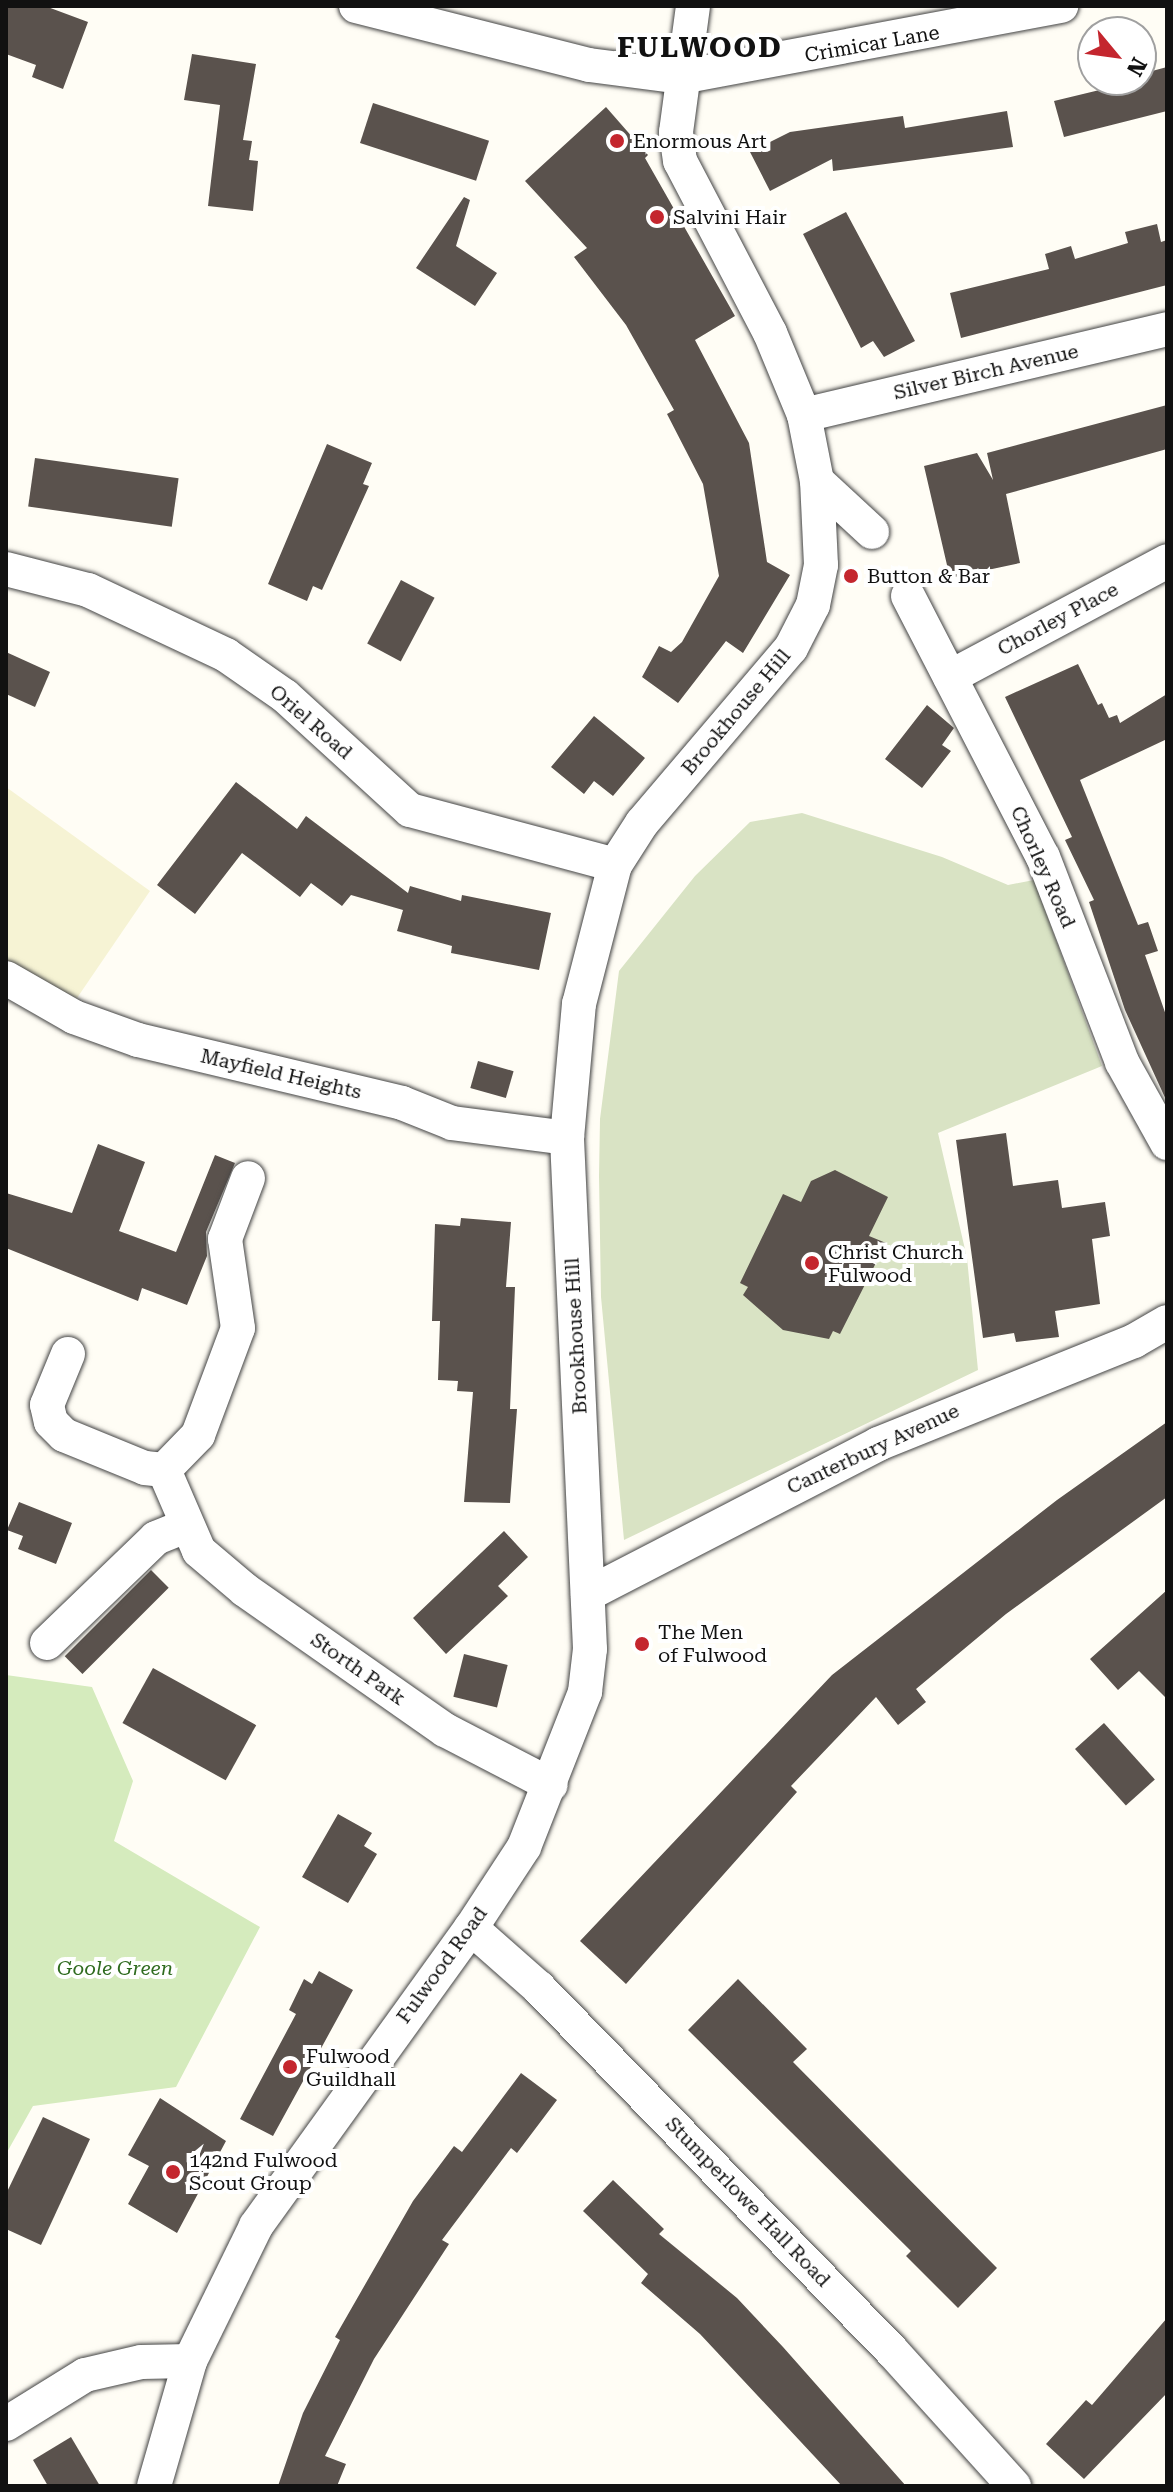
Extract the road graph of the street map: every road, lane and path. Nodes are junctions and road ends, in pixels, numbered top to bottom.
1 (356, 6) edge
2 (693, 6) edge
3 (1061, 6) edge
4 (681, 77) junction
5 (1167, 329) edge
6 (804, 415) junction
7 (817, 481) junction
8 (872, 532) dead end
9 (1167, 561) edge
10 (6, 569) edge
11 (908, 596) dead end
12 (950, 677) junction
13 (615, 865) junction
14 (6, 978) edge
15 (567, 1138) junction
16 (1167, 1143) edge
17 (248, 1178) dead end
18 (1167, 1322) edge
19 (68, 1354) dead end
20 (164, 1470) junction
21 (186, 1526) junction
22 (588, 1594) junction
23 (47, 1643) dead end
24 (551, 1785) junction
25 (471, 1928) junction
26 (190, 2361) junction
27 (6, 2424) edge
28 (154, 2486) edge
29 (1014, 2486) edge

1 - 4 street
2 - 4 street, Brookhouse Hill
3 - 4 street, Crimicar Lane
4 - 6 street, Brookhouse Hill
5 - 6 street, Silver Birch Avenue
6 - 7 street, Brookhouse Hill
7 - 8 street
7 - 13 street, Brookhouse Hill
9 - 12 street, Chorley Place
10 - 13 street, Oriel Road
11 - 12 street, Chorley Road
12 - 16 street, Chorley Road
13 - 15 street, Brookhouse Hill
14 - 15 street, Mayfield Heights
15 - 22 street, Brookhouse Hill
17 - 20 street
18 - 22 street, Canterbury Avenue
19 - 20 street
20 - 21 street, Storth Park
21 - 23 street
21 - 24 street, Storth Park
22 - 24 street, Fulwood Road
24 - 25 street, Fulwood Road
25 - 26 street, Fulwood Road
25 - 29 street, Stumperlowe Hall Road
26 - 27 street
26 - 28 street, Fulwood Road

